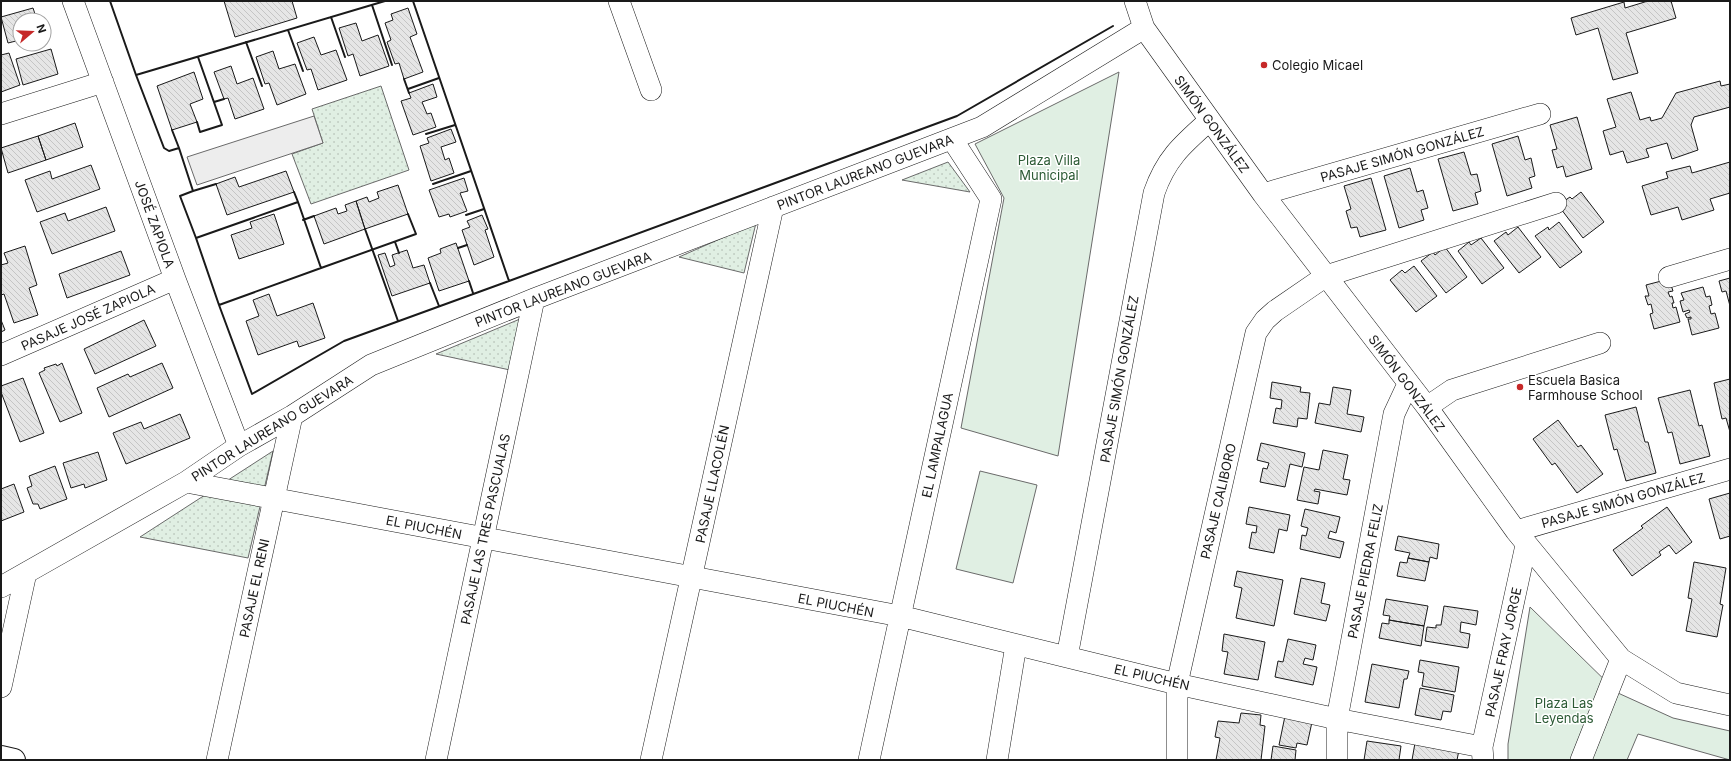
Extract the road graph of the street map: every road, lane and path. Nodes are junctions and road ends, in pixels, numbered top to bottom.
1 (73, 1) edge
2 (619, 1) edge
3 (1135, 1) edge
4 (1144, 28) junction
5 (103, 82) junction
6 (651, 90) dead end
7 (1, 114) edge
8 (1540, 114) dead end
9 (1210, 120) junction
10 (952, 139) junction
11 (1263, 194) junction
12 (1556, 203) dead end
13 (773, 208) junction
14 (1730, 260) edge
15 (1326, 276) junction
16 (1669, 277) dead end
17 (175, 279) junction
18 (534, 299) junction
19 (1600, 343) dead end
20 (1, 356) edge
21 (1408, 384) junction
22 (1426, 407) junction
23 (292, 416) junction
24 (239, 446) junction
25 (1730, 469) edge
26 (186, 482) junction
27 (274, 498) junction
28 (484, 538) junction
29 (1521, 538) junction
30 (26, 573) junction
31 (691, 577) junction
32 (1, 587) edge
33 (900, 616) junction
34 (1016, 645) junction
35 (1067, 657) junction
36 (1621, 659) junction
37 (1177, 684) junction
38 (1, 687) edge
39 (1730, 705) edge
40 (1337, 719) junction
41 (1482, 754) edge
42 (1, 757) edge
43 (14, 760) edge
44 (217, 760) edge
45 (436, 760) edge
46 (651, 760) edge
47 (869, 760) edge
48 (997, 760) edge
49 (1177, 760) edge
50 (1337, 760) edge
51 (1581, 760) edge

1 - 5 street, JOSÉ ZAPIOLA
2 - 6 street
3 - 4 street, SIMÓN GONZÁLEZ
4 - 9 street, SIMÓN GONZÁLEZ
4 - 10 street, PINTOR LAUREANO GUEVARA
5 - 7 street
5 - 17 street, JOSÉ ZAPIOLA
8 - 11 street, PASAJE SIMÓN GONZÁLEZ
9 - 11 street, SIMÓN GONZÁLEZ
9 - 35 street, PASAJE SIMÓN GONZÁLEZ
10 - 13 street, PINTOR LAUREANO GUEVARA
10 - 33 street, EL LAMPALAGUA
11 - 15 street, SIMÓN GONZÁLEZ
12 - 15 street
13 - 18 street, PINTOR LAUREANO GUEVARA
13 - 31 street, PASAJE LLACOLÉN
14 - 16 street
15 - 21 street, SIMÓN GONZÁLEZ
15 - 37 street, PASAJE CALIBORO
17 - 20 street, PASAJE JOSÉ ZAPIOLA
17 - 24 street, JOSÉ ZAPIOLA
18 - 23 street, PINTOR LAUREANO GUEVARA
18 - 28 street, PASAJE LAS TRES PASCUALAS
19 - 22 street
21 - 22 street, SIMÓN GONZÁLEZ
21 - 40 street, PASAJE PIEDRA FELIZ
22 - 29 street, SIMÓN GONZÁLEZ
23 - 24 street, PINTOR LAUREANO GUEVARA
23 - 27 street, PASAJE EL RENI
24 - 26 street, PINTOR LAUREANO GUEVARA
25 - 29 street, PASAJE SIMÓN GONZÁLEZ
26 - 27 street, EL PIUCHÉN
26 - 30 street, PINTOR LAUREANO GUEVARA
27 - 28 street, EL PIUCHÉN
27 - 44 street, PASAJE EL RENI
28 - 31 street, EL PIUCHÉN
28 - 45 street, PASAJE LAS TRES PASCUALAS
29 - 36 street, SIMÓN GONZÁLEZ
29 - 41 street, PASAJE FRAY JORGE
30 - 32 street, PINTOR LAUREANO GUEVARA
30 - 38 street
31 - 33 street, EL PIUCHÉN
31 - 46 street, PASAJE LLACOLÉN
33 - 34 street, EL PIUCHÉN
33 - 47 street, EL LAMPALAGUA
34 - 35 street, EL PIUCHÉN
34 - 48 street
35 - 37 street, EL PIUCHÉN
36 - 39 street, SIMÓN GONZÁLEZ
36 - 51 street
37 - 40 street, EL PIUCHÉN
37 - 49 street, PASAJE CALIBORO
40 - 41 street, EL PIUCHÉN
40 - 50 street, PASAJE PIEDRA FELIZ
42 - 43 main road

